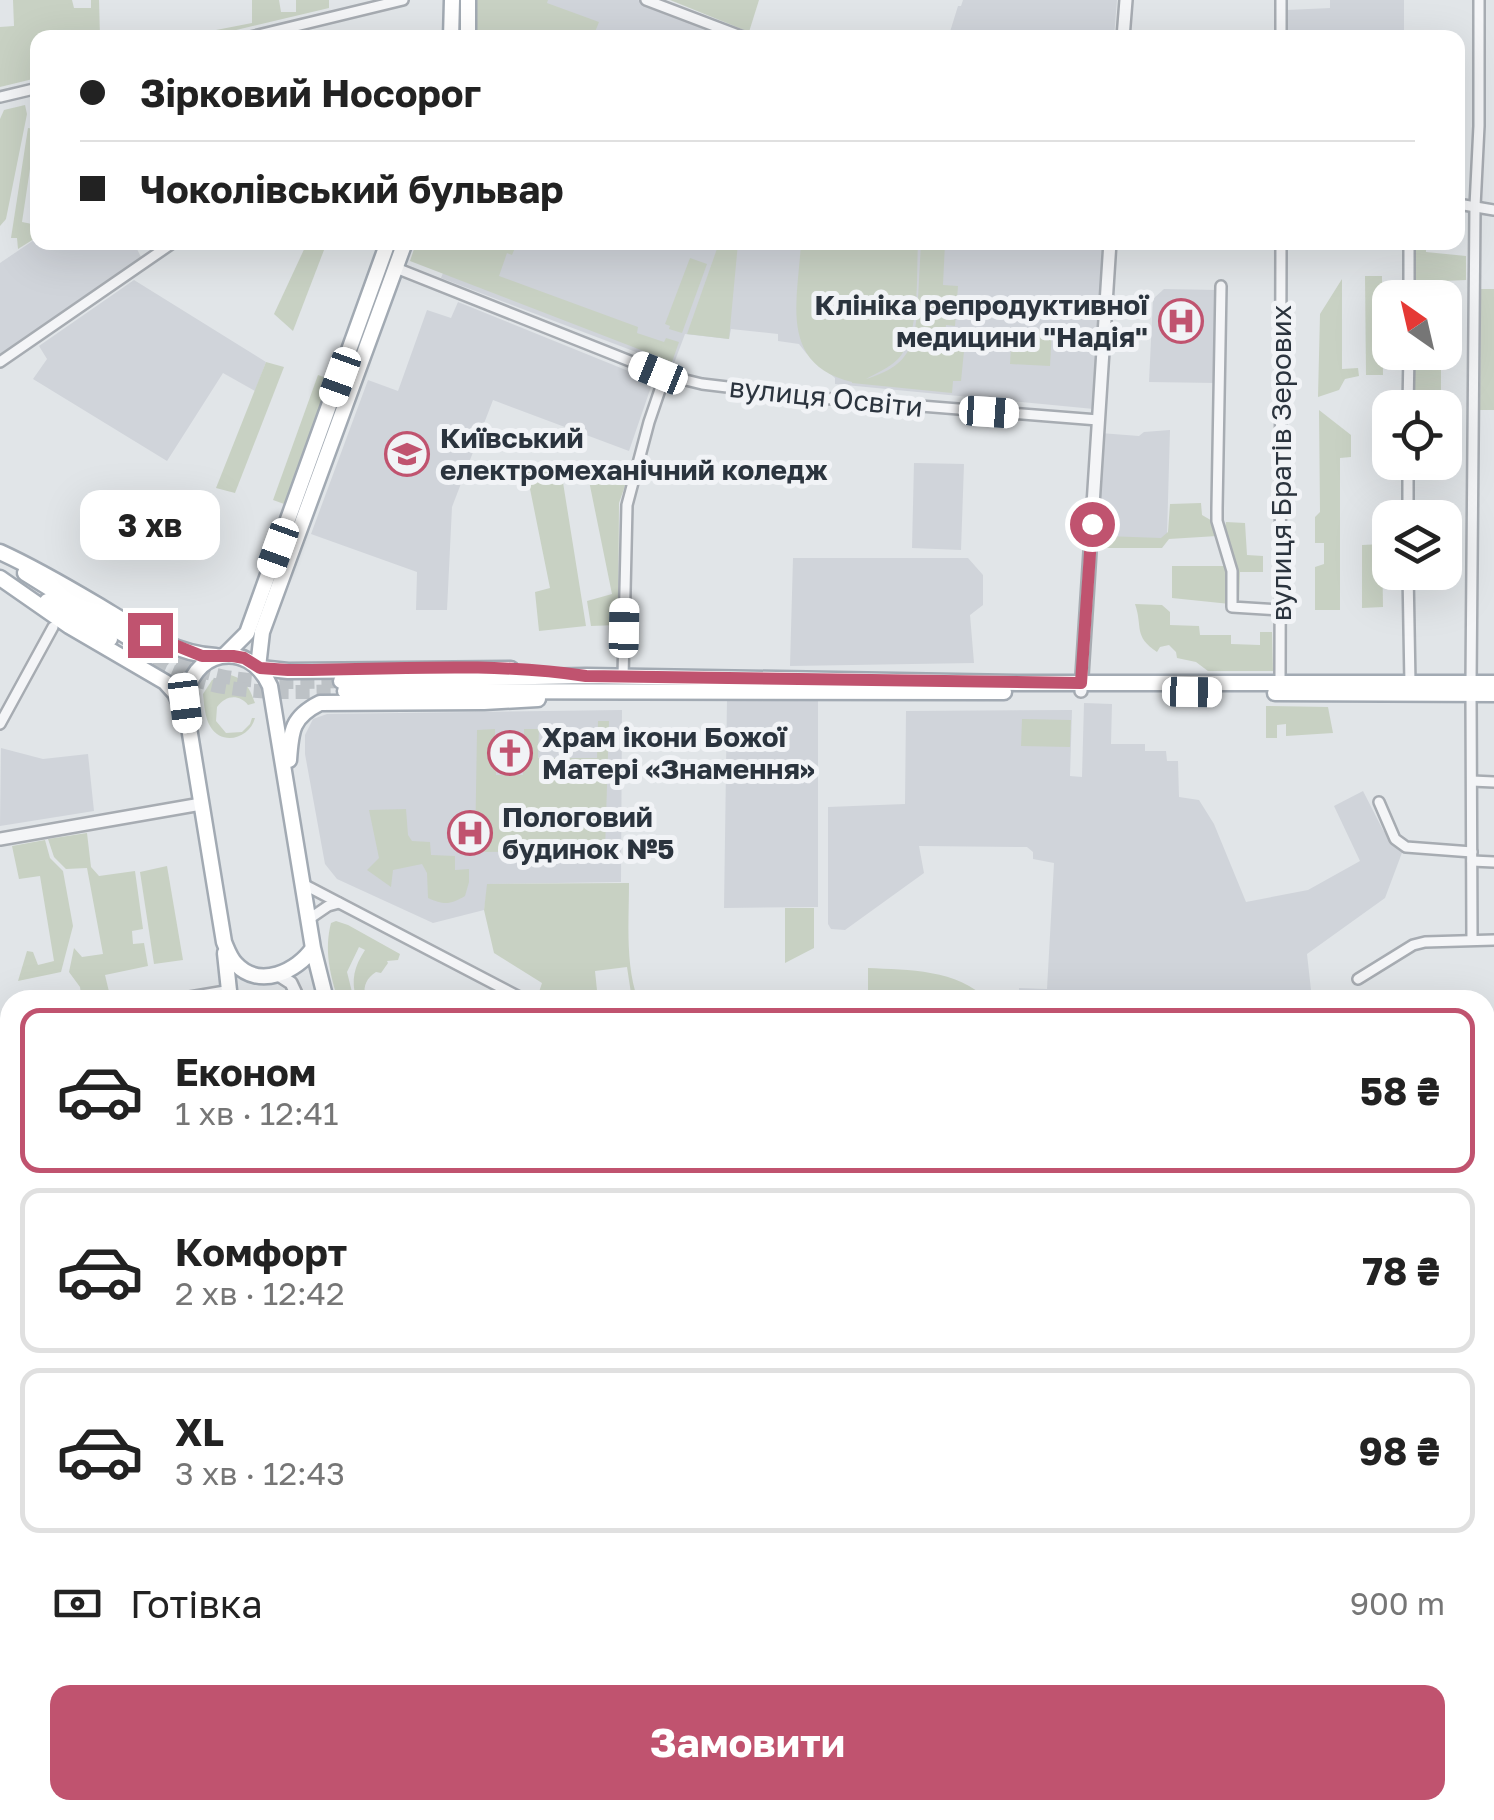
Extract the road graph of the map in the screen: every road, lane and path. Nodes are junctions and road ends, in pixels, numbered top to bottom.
1 (403, 0) edge
2 (452, 0) edge
3 (468, 0) edge
4 (646, 0) edge
5 (1126, 0) edge
6 (1281, 0) edge
7 (1479, 0) edge
8 (279, 30) edge
9 (451, 30) edge
10 (468, 30) edge
11 (725, 30) edge
12 (1124, 30) edge
13 (1282, 30) edge
14 (30, 90) edge
15 (0, 97) edge
16 (1465, 205) edge
17 (1475, 206) junction
18 (1494, 210) edge
19 (162, 250) edge
20 (385, 250) edge
21 (402, 250) edge
22 (1109, 250) edge
23 (1282, 250) edge
24 (1409, 250) edge
25 (396, 268) junction
26 (1409, 280) edge
27 (1221, 286) dead end
28 (0, 362) edge
29 (665, 375) junction
30 (1098, 420) junction
31 (0, 554) edge
32 (0, 575) edge
33 (1408, 590) edge
34 (1280, 610) junction
35 (54, 627) dead end
36 (221, 656) junction
37 (259, 667) junction
38 (623, 677) junction
39 (586, 683) junction
40 (1494, 683) edge
41 (1280, 684) junction
42 (1410, 684) junction
43 (343, 686) tunnel mouth
44 (1081, 687) junction
45 (1471, 689) junction
46 (1494, 694) edge
47 (0, 724) edge
48 (188, 731) junction
49 (1472, 782) junction
50 (1494, 782) edge
51 (287, 786) junction
52 (1379, 802) dead end
53 (201, 804) junction
54 (0, 838) edge
55 (1472, 857) junction
56 (1494, 862) edge
57 (304, 884) junction
58 (339, 903) junction
59 (309, 918) junction
60 (1472, 940) junction
61 (1494, 940) edge
62 (224, 942) junction
63 (313, 948) junction
64 (277, 974) junction
65 (1358, 978) dead end
66 (229, 990) edge
67 (294, 990) edge
68 (324, 990) edge
69 (506, 990) edge

1 - 8 street
2 - 9 main road
3 - 10 main road
4 - 11 street
5 - 12 street
6 - 13 street
7 - 17 street
14 - 15 street
16 - 17 street
17 - 18 street
17 - 45 street
19 - 28 street
20 - 36 main road
21 - 25 main road
22 - 30 street
23 - 34 street, вулиця Братів Зерових
24 - 26 street
25 - 29 street, вулиця Освіти
25 - 37 main road
27 - 34 street
29 - 30 street, вулиця Освіти
29 - 38 street
30 - 44 street
31 - 32 main road
31 - 36 main road
32 - 48 main road
33 - 42 street
34 - 41 street, вулиця Братів Зерових
35 - 47 street
36 - 37 main road
36 - 48 main road
37 - 39 main road
37 - 51 main road
38 - 39 main road
38 - 44 main road
39 - 43 main road
39 - 44 main road
39 - 51 main road
40 - 45 main road
41 - 42 main road
41 - 44 main road
42 - 45 main road
44 - 45 main road
45 - 46 main road
45 - 49 street
48 - 53 main road
49 - 50 street
49 - 55 street
51 - 57 main road
52 - 55 street
53 - 54 street
53 - 62 main road
55 - 56 street
55 - 60 street
57 - 58 street
57 - 59 main road
58 - 59 street
58 - 69 street
59 - 63 main road
60 - 61 street
60 - 65 street
62 - 64 main road
62 - 66 main road
63 - 64 main road
63 - 68 main road
64 - 67 street

